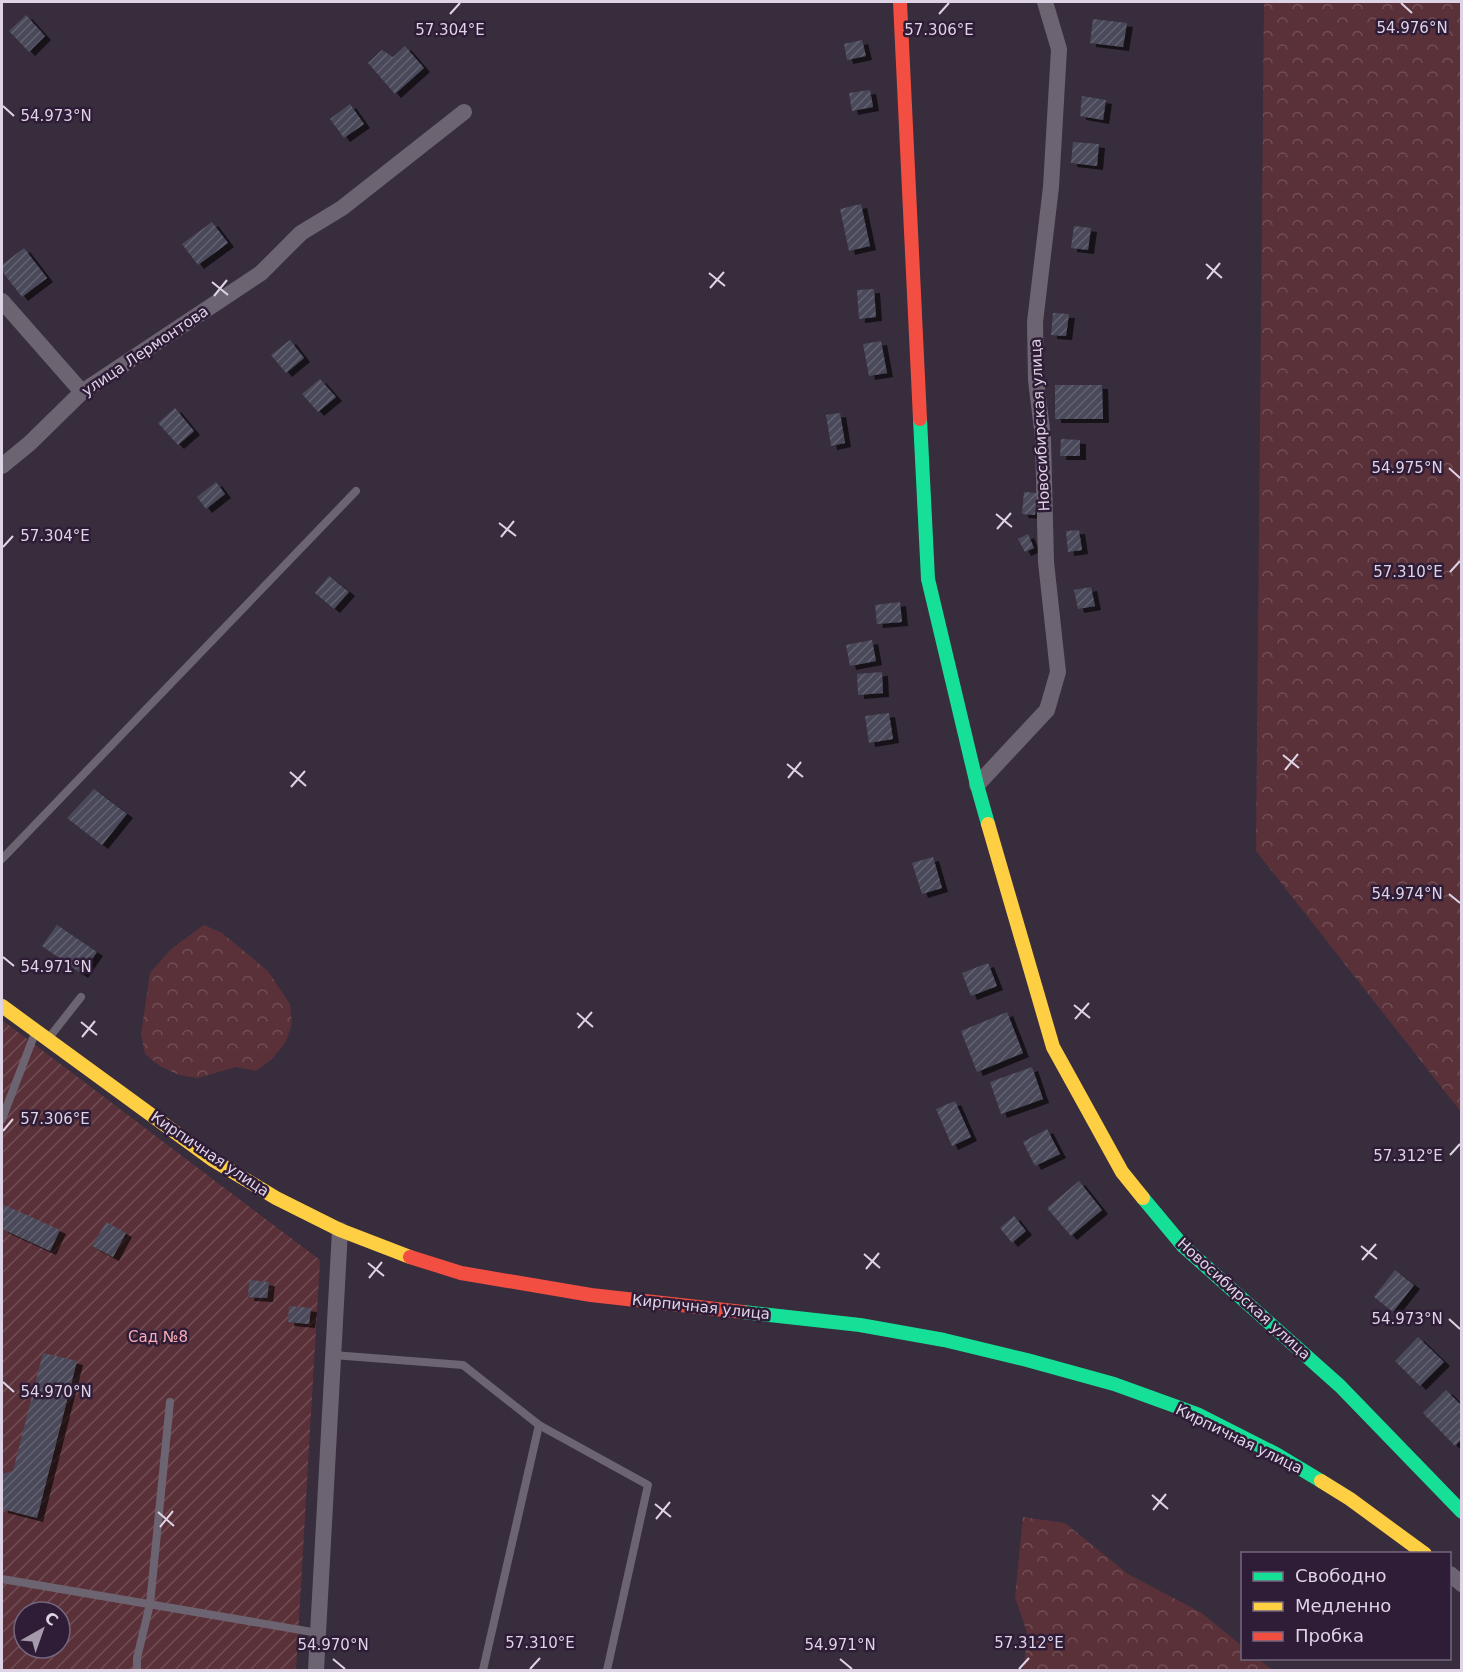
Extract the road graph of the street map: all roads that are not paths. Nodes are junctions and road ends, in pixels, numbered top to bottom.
1 (900, 2) edge
2 (1045, 2) edge
3 (464, 112) dead end
4 (2, 301) edge
5 (82, 392) junction
6 (2, 466) edge
7 (357, 491) dead end
8 (977, 785) junction
9 (2, 859) edge
10 (81, 997) dead end
11 (2, 1006) edge
12 (41, 1036) junction
13 (2, 1119) edge
14 (340, 1230) junction
15 (333, 1355) junction
16 (170, 1402) dead end
17 (539, 1425) junction
18 (1461, 1512) edge
19 (1422, 1552) edge
20 (2, 1579) edge
21 (150, 1604) junction
22 (318, 1632) junction
23 (136, 1671) edge
24 (316, 1671) edge
25 (483, 1671) edge
26 (607, 1671) edge

1 - 8 street, Новосибирская улица
2 - 8 street, Новосибирская улица
3 - 5 street, улица Лермонтова
4 - 5 street
5 - 6 street, улица Лермонтова
7 - 9 lane
8 - 18 street, Новосибирская улица
10 - 12 lane
11 - 12 street, Кирпичная улица
12 - 13 lane
12 - 14 street, Кирпичная улица
14 - 15 street
14 - 19 street, Кирпичная улица
15 - 17 lane
15 - 22 street
16 - 21 lane
17 - 25 lane
17 - 26 lane
20 - 21 lane
21 - 22 lane
21 - 23 lane
22 - 24 street

